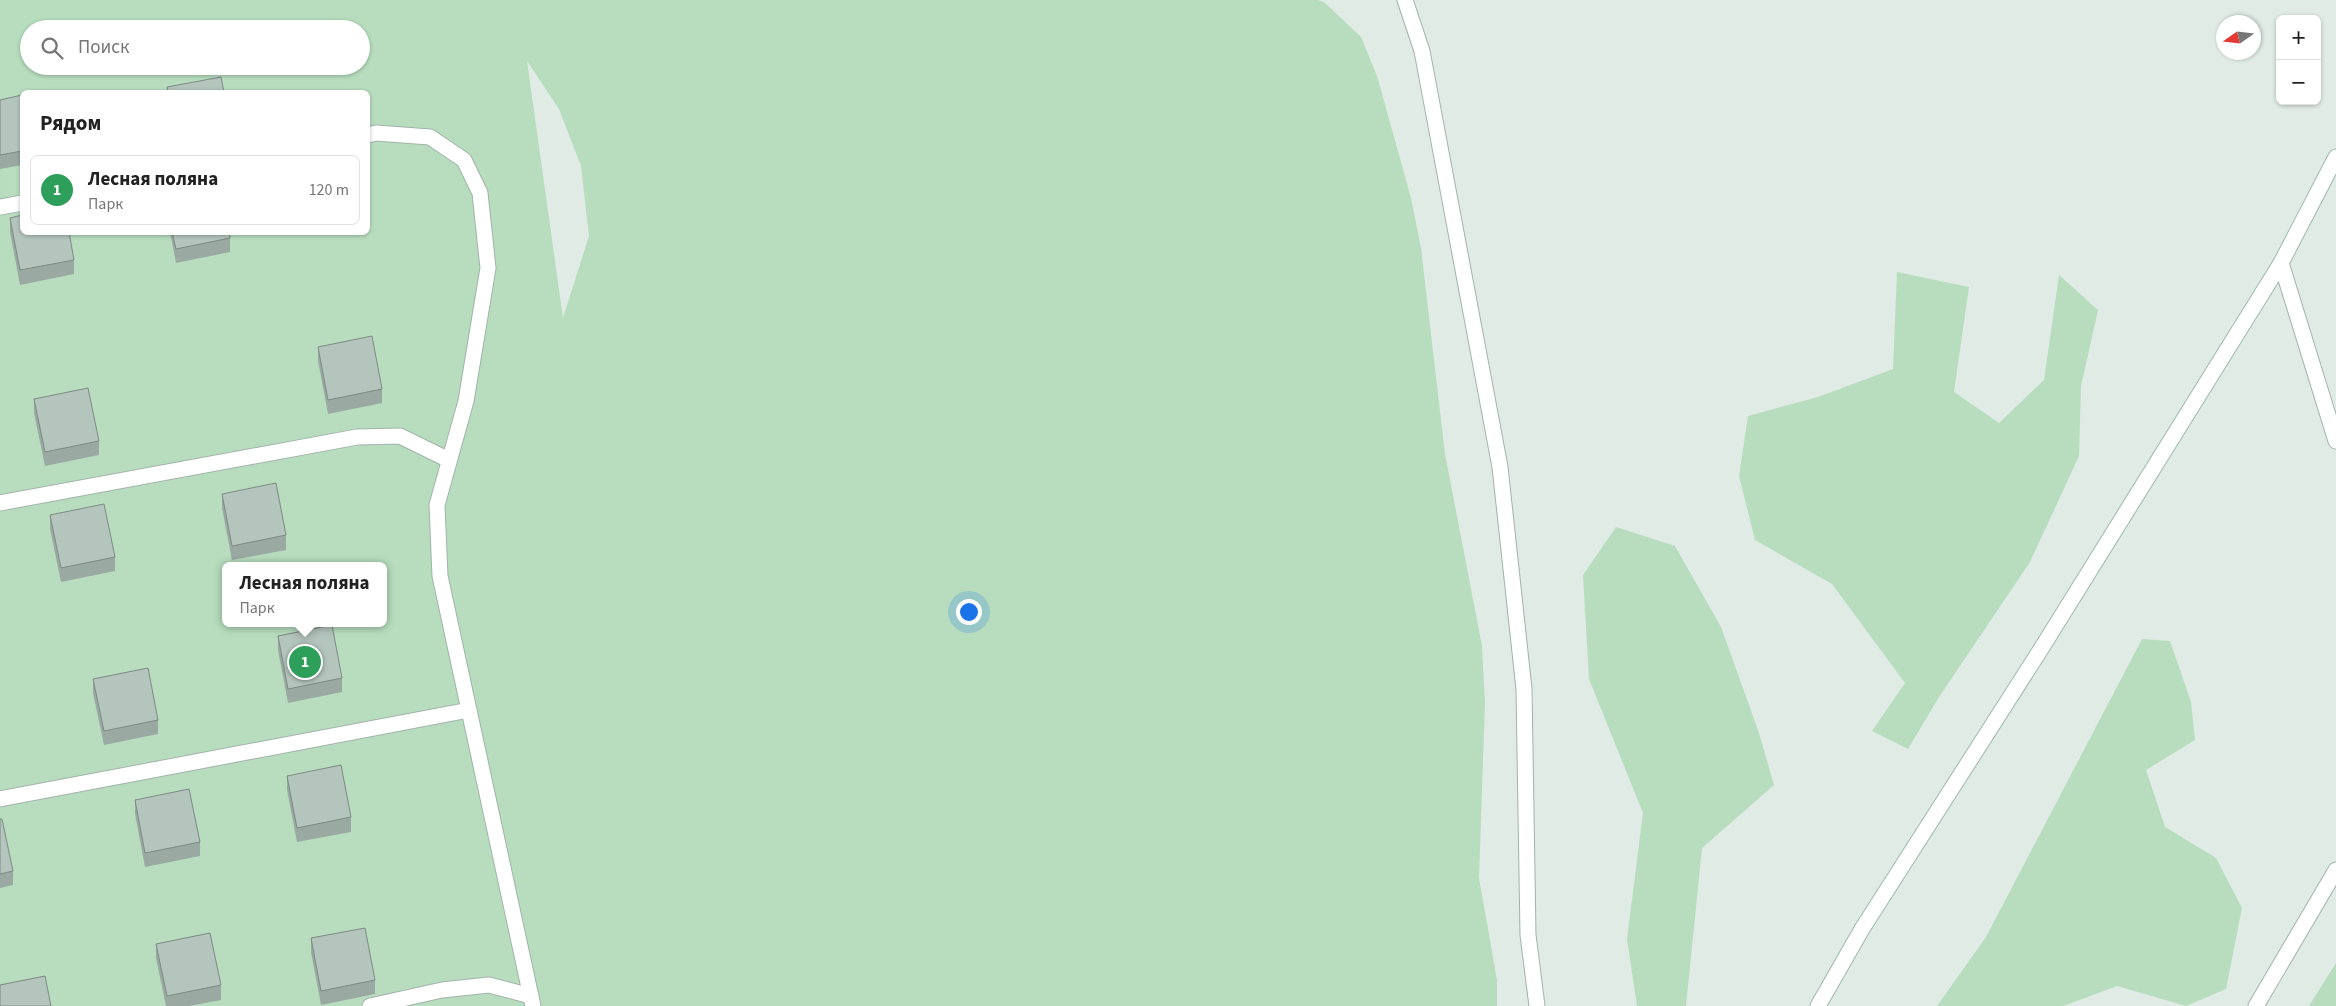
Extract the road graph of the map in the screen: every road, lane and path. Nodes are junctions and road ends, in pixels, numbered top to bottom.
1 (1405, 0) edge
2 (370, 134) edge
3 (2336, 157) edge
4 (20, 203) edge
5 (0, 207) edge
6 (2281, 263) junction
7 (2336, 441) edge
8 (449, 460) junction
9 (0, 503) edge
10 (469, 710) junction
11 (0, 799) edge
12 (2336, 870) edge
13 (532, 1001) edge
14 (370, 1006) edge
15 (1537, 1006) edge
16 (1818, 1006) edge
17 (2256, 1006) edge

1 - 15 street
2 - 8 street
3 - 6 street
4 - 5 street
6 - 7 street
6 - 16 street
8 - 9 street
8 - 10 street
10 - 11 street
10 - 13 street
12 - 17 street
13 - 14 street

